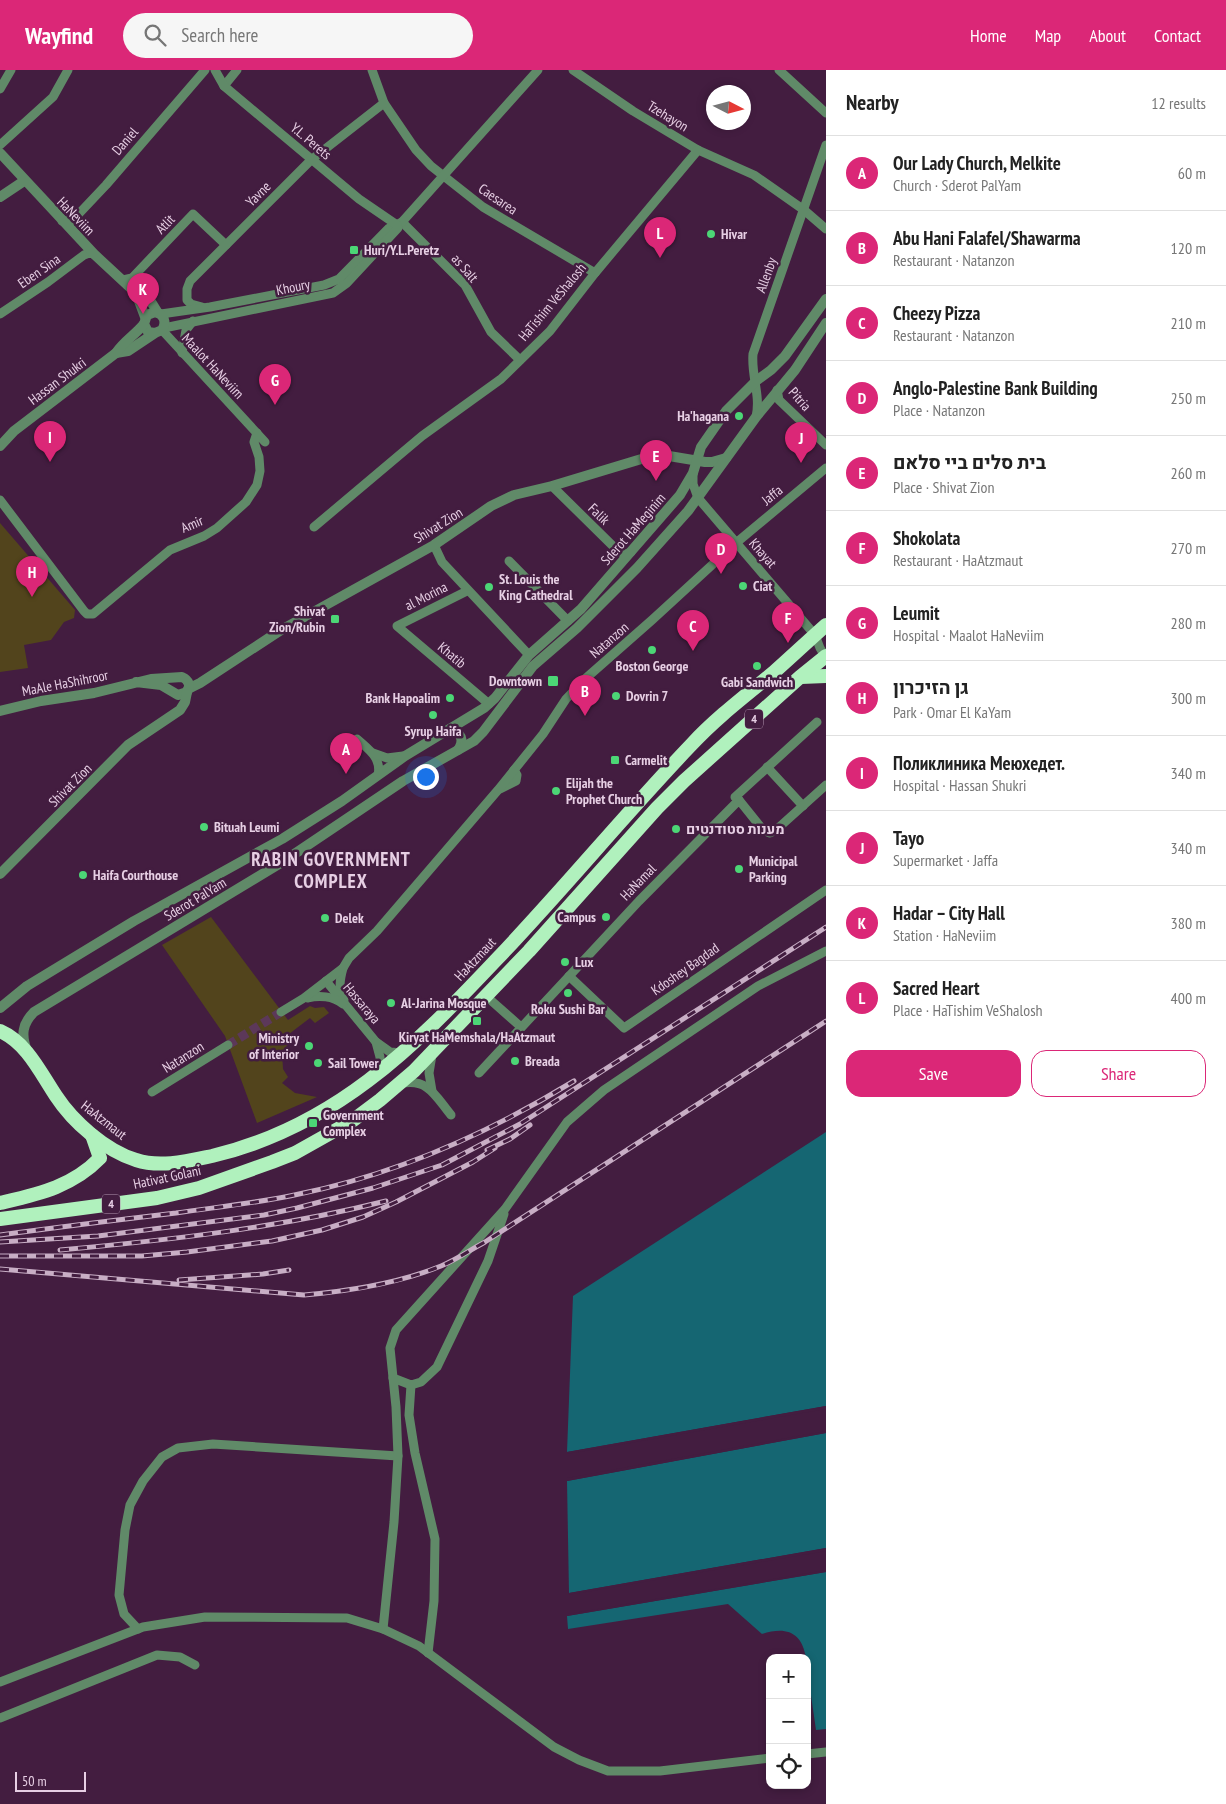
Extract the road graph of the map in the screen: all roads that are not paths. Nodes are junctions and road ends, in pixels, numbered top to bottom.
1 (11, 70) edge
2 (68, 70) edge
3 (205, 70) edge
4 (215, 70) edge
5 (237, 70) edge
6 (372, 70) edge
7 (538, 70) edge
8 (573, 70) edge
9 (778, 70) edge
10 (224, 86) junction
11 (0, 89) edge
12 (384, 103) junction
13 (826, 113) edge
14 (0, 145) edge
15 (826, 145) edge
16 (698, 150) junction
17 (0, 153) edge
18 (311, 160) junction
19 (444, 176) junction
20 (24, 181) junction
21 (0, 197) edge
22 (804, 210) junction
23 (62, 221) junction
24 (399, 223) junction
25 (826, 229) edge
26 (226, 245) junction
27 (94, 254) junction
28 (595, 273) junction
29 (123, 280) junction
30 (136, 293) junction
31 (826, 300) edge
32 (210, 307) junction
33 (0, 314) edge
34 (160, 314) junction
35 (144, 321) junction
36 (193, 321) junction
37 (826, 323) edge
38 (160, 330) junction
39 (116, 353) junction
40 (182, 353) junction
41 (520, 360) junction
42 (756, 381) junction
43 (777, 390) junction
44 (756, 417) junction
45 (14, 431) junction
46 (257, 433) junction
47 (0, 436) edge
48 (265, 442) dead end
49 (0, 446) edge
50 (826, 446) edge
51 (726, 458) junction
52 (696, 460) junction
53 (826, 468) edge
54 (693, 473) junction
55 (552, 486) junction
56 (698, 498) junction
57 (0, 500) edge
58 (314, 527) dead end
59 (736, 543) junction
60 (434, 545) junction
61 (631, 552) junction
62 (509, 560) dead end
63 (467, 591) junction
64 (568, 621) junction
65 (826, 625) edge
66 (397, 626) joint
67 (823, 649) edge
68 (529, 655) junction
69 (826, 676) edge
70 (800, 677) junction
71 (174, 678) junction
72 (136, 682) junction
73 (188, 691) junction
74 (173, 692) junction
75 (489, 704) junction
76 (0, 711) edge
77 (164, 721) junction
78 (817, 722) dead end
79 (450, 729) junction
80 (357, 739) dead end
81 (458, 750) junction
82 (372, 753) junction
83 (405, 756) junction
84 (767, 767) junction
85 (378, 775) junction
86 (826, 785) edge
87 (739, 800) junction
88 (803, 806) junction
89 (0, 874) edge
90 (826, 890) edge
91 (826, 951) edge
92 (349, 958) junction
93 (343, 968) junction
94 (569, 976) junction
95 (326, 978) junction
96 (486, 996) junction
97 (304, 998) junction
98 (0, 1008) edge
99 (350, 1011) junction
100 (281, 1012) tunnel mouth
101 (521, 1027) junction
102 (0, 1031) edge
103 (376, 1042) junction
104 (228, 1045) tunnel mouth
105 (434, 1051) junction
106 (403, 1053) junction
107 (29, 1054) junction
108 (478, 1073) dead end
109 (379, 1074) junction
110 (400, 1084) junction
111 (432, 1091) junction
112 (152, 1092) dead end
113 (451, 1115) dead end
114 (91, 1133) junction
115 (221, 1181) joint
116 (0, 1203) edge
117 (505, 1209) junction
118 (0, 1219) edge
119 (393, 1378) junction
120 (411, 1385) junction
121 (398, 1456) junction
122 (138, 1629) junction
123 (383, 1629) junction
124 (428, 1653) junction
125 (195, 1665) dead end
126 (0, 1682) edge
127 (0, 1718) edge
128 (826, 1752) edge
129 (811, 1754) edge
130 (766, 1758) edge

1 - 11 street
2 - 14 street
3 - 23 street, Daniel
4 - 10 street, Y.L. Perets
5 - 10 street
6 - 12 street, Caesarea
7 - 19 street, Khoury
8 - 16 street, Tzehayon
9 - 13 street
10 - 18 street, Y.L. Perets
12 - 18 street, Yavne
12 - 19 street, Caesarea
15 - 22 street, Allenby
16 - 22 street, Tzehayon
16 - 28 street, HaTishim VeShalosh
17 - 20 street, HaNeviim
18 - 24 street, Y.L. Perets
18 - 26 street, Yavne
19 - 24 street, Khoury
19 - 28 street, Caesarea
20 - 21 street
20 - 23 street, HaNeviim
22 - 25 street, Tzehayon
22 - 42 street, Allenby
23 - 27 street, HaNeviim
24 - 32 street, Khoury
24 - 36 street, Khoury
24 - 41 street, as Salt
26 - 29 street, Atlit
26 - 32 street, Yavne
27 - 29 street, HaNeviim
27 - 33 street, Eben Sina
28 - 41 street, HaTishim VeShalosh
29 - 30 street, HaNeviim
30 - 34 street, HaNeviim
30 - 35 street, HaNeviim
31 - 42 street, Sderot HaMeginim
32 - 34 street, Khoury
34 - 35 street
34 - 38 street
35 - 38 street
35 - 39 street, Hassan Shukri
36 - 38 street, Khoury
36 - 40 street
37 - 43 street, Sderot HaMeginim
38 - 39 street, Hassan Shukri
38 - 40 street, Maalot HaNeviim
39 - 45 street, Hassan Shukri
40 - 46 street, Maalot HaNeviim
41 - 58 street, HaTishim VeShalosh
42 - 44 street, Allenby
42 - 52 street, Sderot HaMeginim
43 - 44 street, Sderot HaMeginim
43 - 50 street, Pitria
44 - 51 street, Sderot HaMeginim
45 - 47 street, Hassan Shukri
45 - 49 street, Hassan Shukri
46 - 48 street, Maalot HaNeviim
46 - 57 street, Amir
51 - 52 street, Shivat Zion
51 - 56 street, Sderot HaMeginim
52 - 54 street, Sderot HaMeginim
52 - 55 street, Shivat Zion
53 - 59 street, Jaffa
54 - 56 street, Khayat
54 - 61 street, Sderot HaMeginim
55 - 60 street, Shivat Zion
55 - 61 street, Falik
56 - 59 street, Khayat
56 - 81 street, Sderot HaMeginim
59 - 67 street, Khayat
59 - 92 street, Natanzon
60 - 63 street
60 - 73 street, Shivat Zion
61 - 64 street, Sderot HaMeginim
62 - 64 street
63 - 66 street, al Morina
63 - 68 street
64 - 68 street, Sderot HaMeginim
65 - 67 highway, HaAtzmaut / 4
66 - 75 street, Khatib
67 - 70 highway, HaAtzmaut / 4
67 - 106 highway, HaAtzmaut / 4
68 - 75 street, Sderot HaMeginim
69 - 70 highway
70 - 96 highway, HaAtzmaut / 4
71 - 72 street, MaAle HaShihroor
71 - 73 street
71 - 74 street
72 - 74 street, MaAle HaShihroor
72 - 76 street, MaAle HaShihroor
73 - 74 street
73 - 77 street, Shivat Zion
74 - 77 street, Shivat Zion
75 - 79 street, Sderot HaMeginim
77 - 89 street, Shivat Zion
78 - 84 street
79 - 81 street
79 - 83 street, Sderot PalYam
80 - 82 street
81 - 107 street, Sderot PalYam
82 - 83 street
82 - 85 street
83 - 85 street, Sderot PalYam
84 - 87 street, HaNamal
84 - 88 street
85 - 98 street, Sderot PalYam
86 - 88 street
87 - 88 street
87 - 94 street, HaNamal
90 - 94 street, Kdoshey Bagdad
91 - 117 street
92 - 93 street, Natanzon
92 - 95 street, Natanzon
93 - 95 street, Natanzon
93 - 99 street
94 - 101 street, HaNamal
95 - 97 street, Natanzon
95 - 99 street, Hassaraya
96 - 101 street
96 - 105 highway, HaAtzmaut / 4
97 - 99 street
97 - 100 street, Natanzon
99 - 103 street, Hassaraya
101 - 108 street, HaNamal
102 - 107 highway, HaAtzmaut / 4
103 - 106 street, Hassaraya
103 - 109 street, Hassaraya
104 - 112 street, Natanzon
105 - 110 highway, HaAtzmaut / 4
105 - 111 street
106 - 109 highway, HaAtzmaut / 4
107 - 114 highway, HaAtzmaut / 4
109 - 114 highway, HaAtzmaut / 4
110 - 111 street
110 - 115 highway, HaAtzmaut / 4
111 - 113 street
114 - 116 highway
115 - 118 highway, Hativat Golani / 4
117 - 119 street
117 - 120 street
119 - 120 street
119 - 121 street
120 - 124 street
121 - 122 street
121 - 123 street
122 - 123 street
122 - 126 street
123 - 124 street
124 - 130 street
125 - 127 street
128 - 129 street

